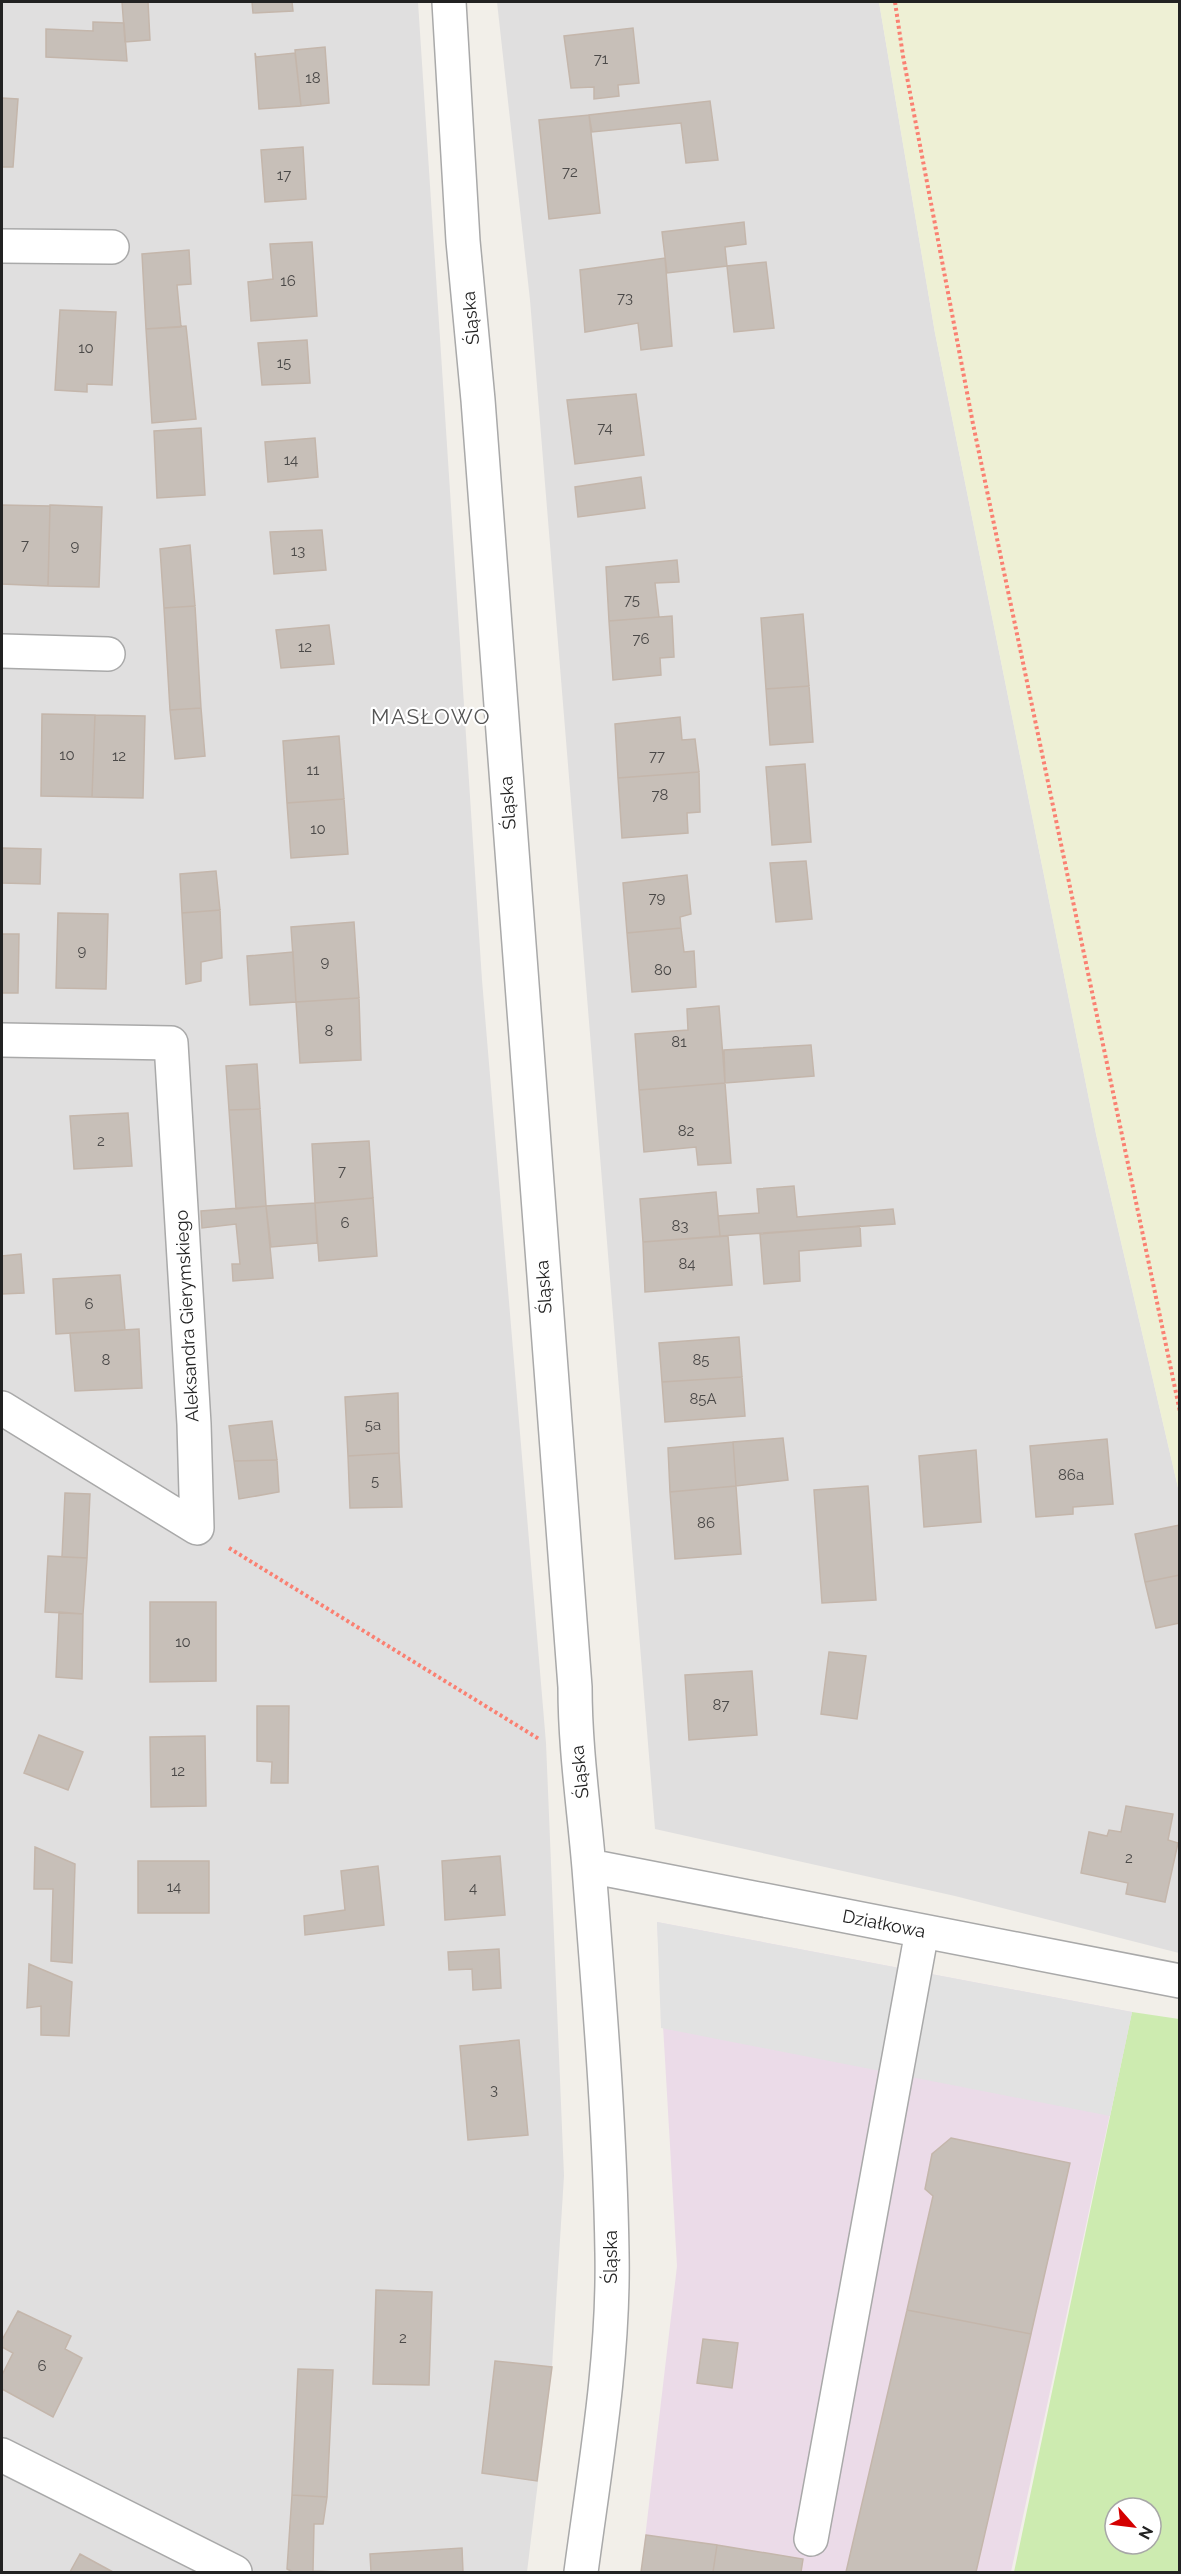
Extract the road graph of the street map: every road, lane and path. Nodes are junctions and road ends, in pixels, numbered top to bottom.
1 (449, 2) edge
2 (895, 2) edge
3 (2, 246) edge
4 (112, 247) dead end
5 (2, 651) edge
6 (108, 654) dead end
7 (2, 1040) edge
8 (2, 1408) edge
9 (1179, 1412) edge
10 (197, 1528) junction
11 (546, 1743) dead end
12 (589, 1866) junction
13 (922, 1931) junction
14 (1179, 1981) edge
15 (2, 2456) edge
16 (811, 2539) dead end
17 (235, 2572) edge
18 (581, 2572) edge

1 - 12 street, Śląska
2 - 9 path
3 - 4 street
5 - 6 street
7 - 10 street, Aleksandra Gierymskiego
8 - 10 street
10 - 11 path
12 - 13 street, Działkowa
12 - 18 street, Śląska
13 - 14 street, Działkowa
13 - 16 street
15 - 17 street

